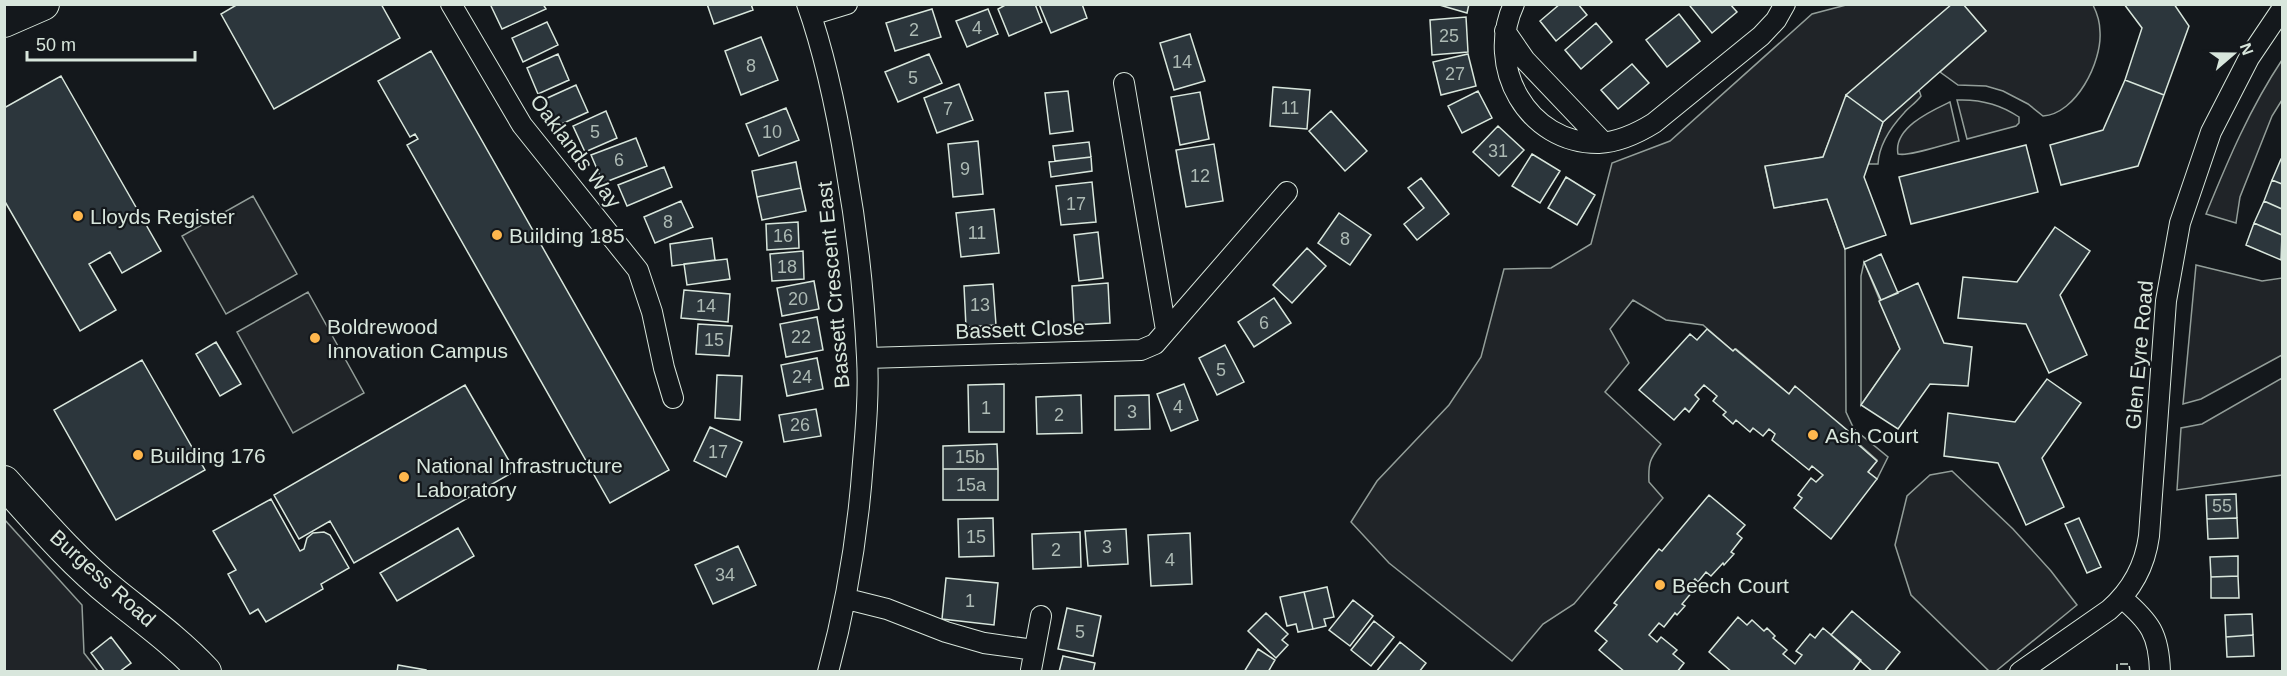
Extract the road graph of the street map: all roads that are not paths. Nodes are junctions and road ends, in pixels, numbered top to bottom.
1 (43, 4) edge
2 (451, 4) edge
3 (847, 4) edge
4 (1514, 4) edge
5 (1785, 4) edge
6 (2283, 9) edge
7 (809, 10) edge
8 (4, 21) edge
9 (1505, 31) junction
10 (1124, 83) dead end
11 (1603, 142) junction
12 (1287, 192) dead end
13 (1166, 330) junction
14 (867, 358) junction
15 (673, 398) dead end
16 (4, 482) edge
17 (2122, 598) junction
18 (847, 599) junction
19 (1041, 616) dead end
20 (1034, 650) junction
21 (1031, 670) edge
22 (205, 672) edge
23 (828, 672) edge
24 (2020, 672) edge
25 (2160, 672) edge

1 - 8 main road
2 - 15 street, Oaklands Way
3 - 7 street
4 - 9 street
5 - 11 street
6 - 17 street, Glen Eyre Road
7 - 14 street, Bassett Crescent East
9 - 11 street
9 - 11 street
10 - 13 street
12 - 13 street, Bassett Close
13 - 14 street, Bassett Close
14 - 18 street, Bassett Crescent East
16 - 22 main road, Burgess Road
17 - 24 street, Glen Eyre Road
17 - 25 street
18 - 20 street
18 - 23 street, Bassett Crescent East
19 - 20 street
20 - 21 street

